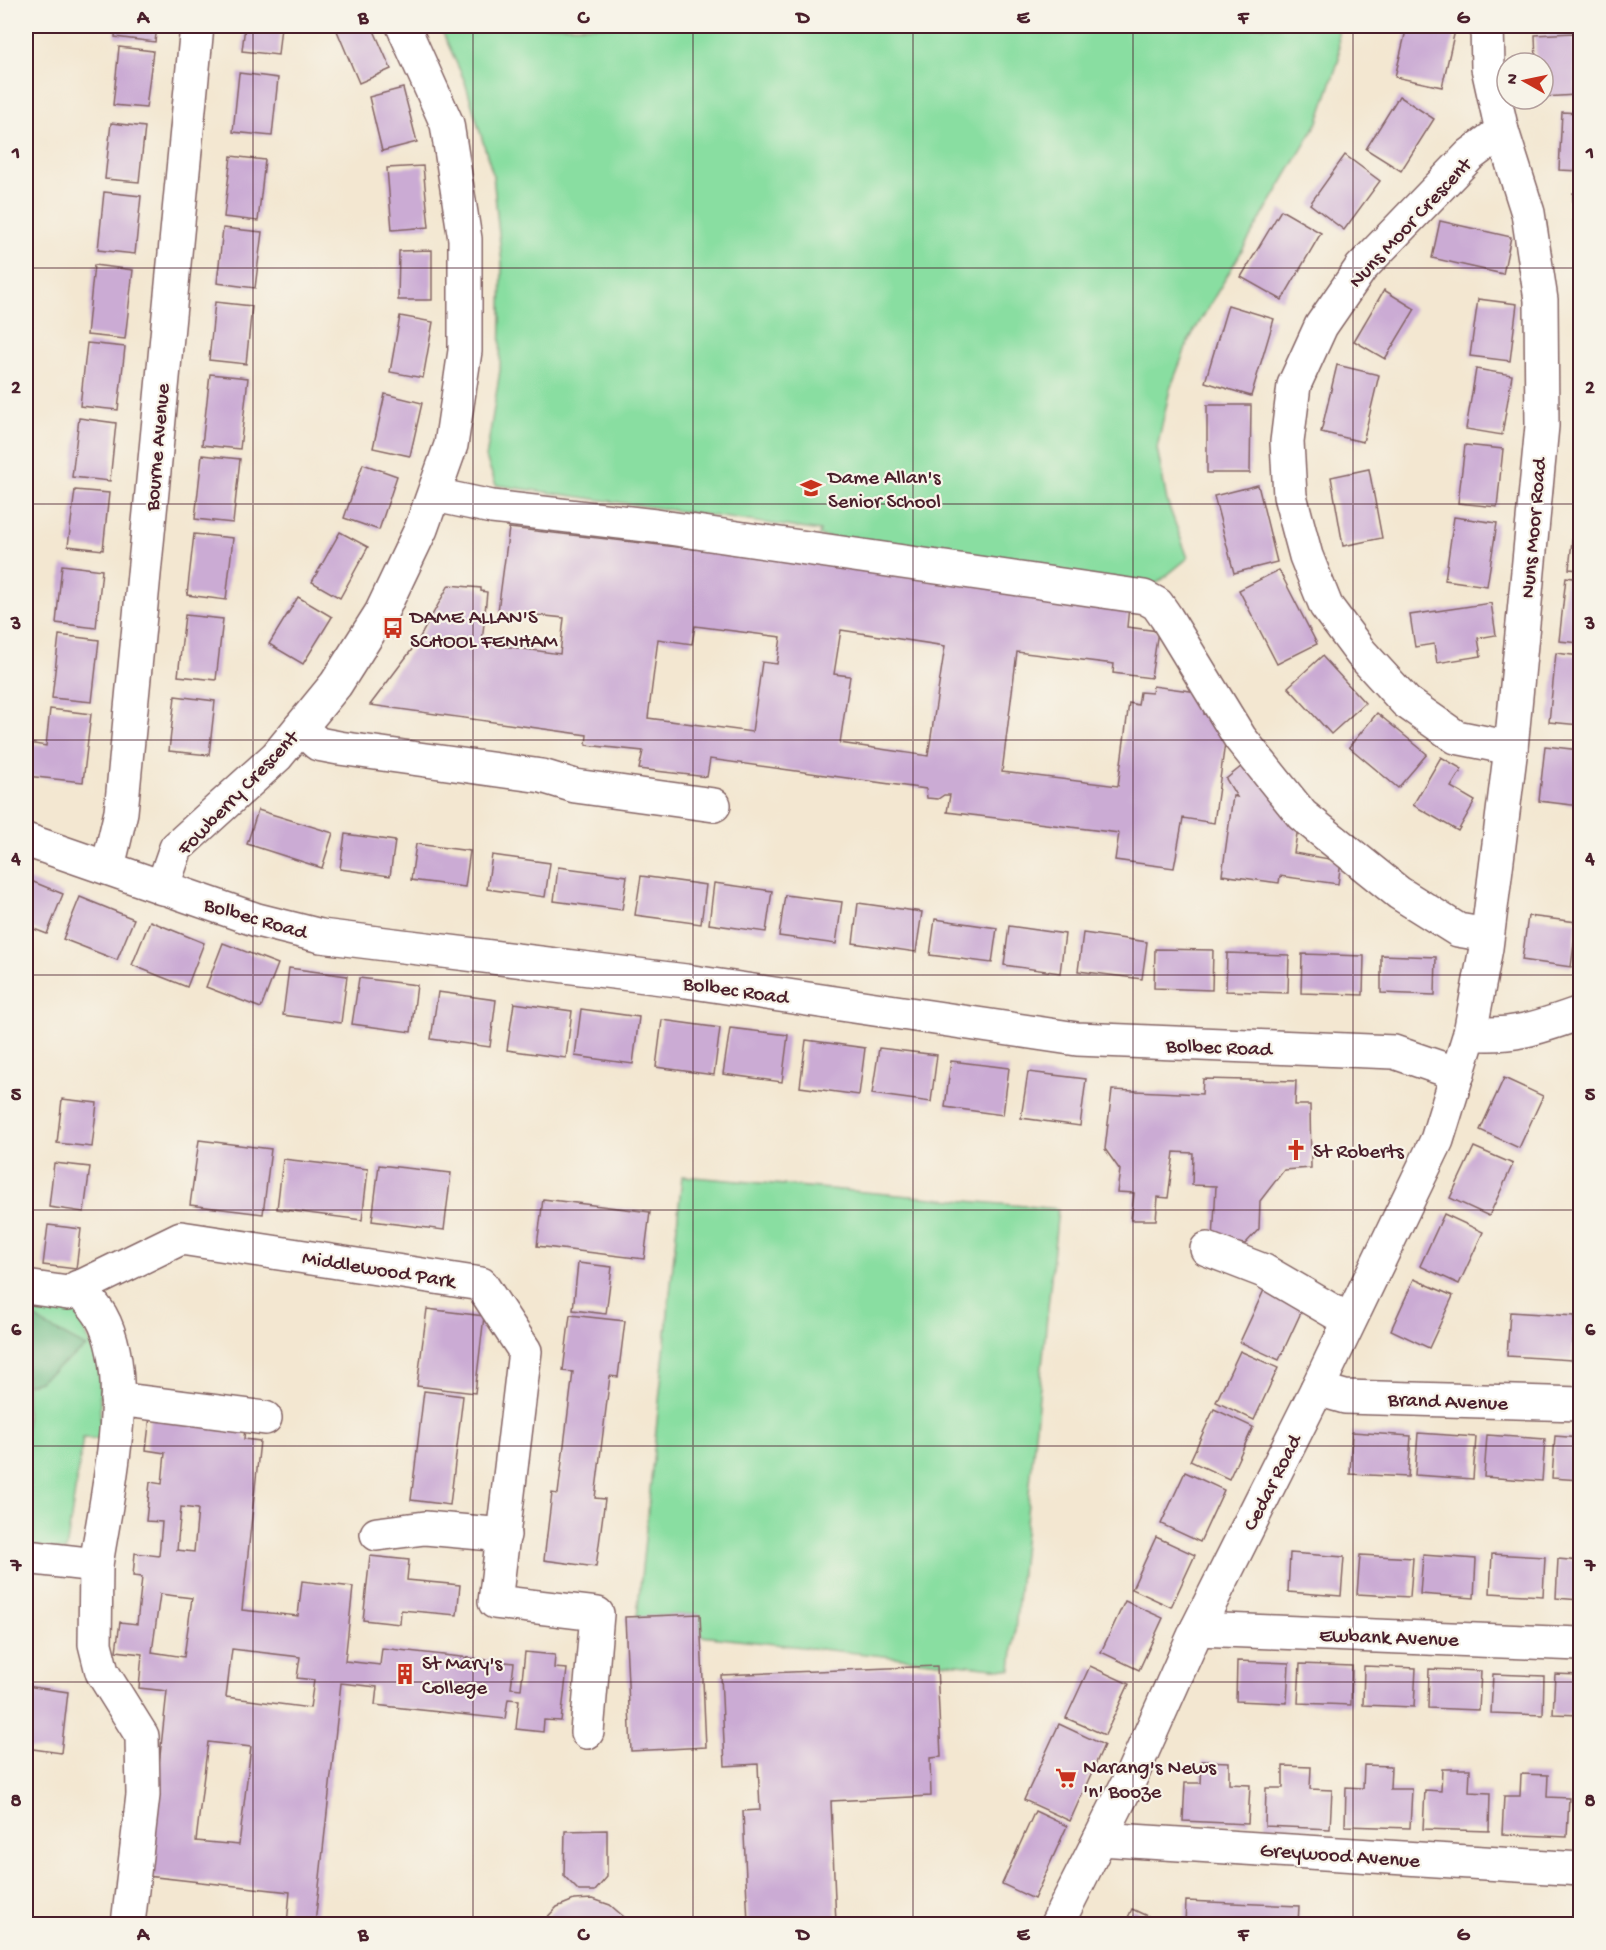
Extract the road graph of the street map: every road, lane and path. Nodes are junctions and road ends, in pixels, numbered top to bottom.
1 (197, 26) edge
2 (403, 26) edge
3 (1487, 26) edge
4 (1502, 131) junction
5 (435, 495) junction
6 (300, 728) junction
7 (1511, 748) junction
8 (714, 806) dead end
9 (26, 840) edge
10 (108, 867) junction
11 (162, 888) junction
12 (1487, 935) junction
13 (1581, 1014) edge
14 (1470, 1033) junction
15 (1458, 1074) junction
16 (1207, 1249) dead end
17 (26, 1287) edge
18 (78, 1287) junction
19 (1348, 1320) junction
20 (1317, 1389) junction
21 (117, 1399) junction
22 (1581, 1404) edge
23 (265, 1418) dead end
24 (376, 1534) dead end
25 (504, 1535) junction
26 (26, 1557) edge
27 (96, 1565) junction
28 (1197, 1629) junction
29 (1581, 1644) edge
30 (587, 1732) dead end
31 (1100, 1839) junction
32 (1581, 1869) edge
33 (128, 1924) edge
34 (1056, 1924) edge

1 - 10 street, Bourne Avenue
2 - 5 street, Fowberry Crescent
3 - 4 street, Nuns Moor Road
4 - 7 street, Nuns Moor Road
4 - 7 street, Nuns Moor Crescent
5 - 6 street, Fowberry Crescent
5 - 12 street
6 - 8 street
6 - 11 street, Fowberry Crescent
7 - 12 street, Nuns Moor Road
9 - 10 street, Bolbec Road
10 - 11 street, Bolbec Road
11 - 15 street, Bolbec Road
12 - 14 street, Nuns Moor Road
13 - 14 street
14 - 15 street, Cedar Road
15 - 19 street, Cedar Road
16 - 19 street
17 - 18 street, Middlewood Park
18 - 21 street
18 - 25 street, Middlewood Park
19 - 20 street, Cedar Road
20 - 22 street, Brand Avenue
20 - 28 street, Cedar Road
21 - 23 street
21 - 27 street
24 - 25 street
25 - 30 street, Middlewood Park
26 - 27 street
27 - 33 street
28 - 29 street, Ewbank Avenue
28 - 31 street, Cedar Road
31 - 32 street, Greywood Avenue
31 - 34 street, Cedar Road

